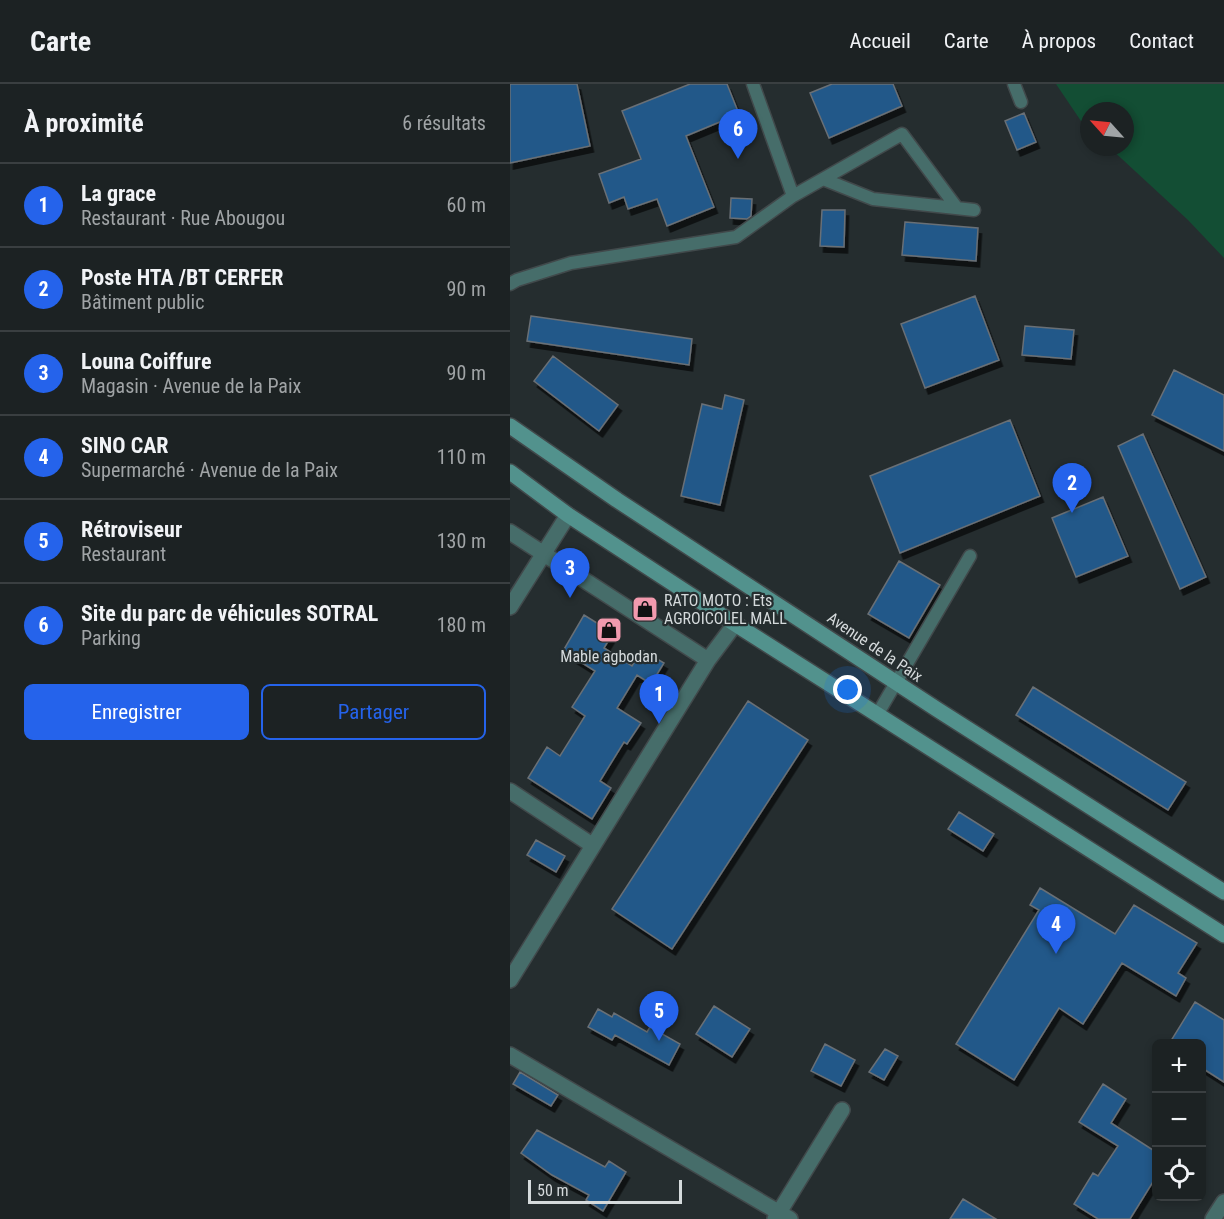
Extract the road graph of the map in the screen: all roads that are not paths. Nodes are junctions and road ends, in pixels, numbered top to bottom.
1 (753, 84) edge
2 (1014, 84) edge
3 (1021, 102) dead end
4 (823, 179) junction
5 (793, 196) junction
6 (957, 208) junction
7 (974, 210) dead end
8 (510, 284) edge
9 (510, 426) edge
10 (510, 472) edge
11 (568, 514) junction
12 (510, 531) edge
13 (543, 555) junction
14 (970, 556) dead end
15 (510, 607) edge
16 (735, 624) junction
17 (708, 660) junction
18 (896, 682) junction
19 (877, 715) junction
20 (510, 791) edge
21 (592, 845) junction
22 (1224, 892) edge
23 (1224, 935) edge
24 (510, 980) edge
25 (510, 1055) edge
26 (842, 1110) dead end
27 (1224, 1202) edge
28 (781, 1217) edge
29 (1213, 1219) edge

1 - 5 lane
2 - 3 lane
4 - 5 lane
4 - 6 lane
4 - 6 lane
5 - 8 lane
6 - 7 lane
9 - 18 main road, Avenue de la Paix
10 - 11 main road
11 - 13 street
11 - 16 main road
12 - 13 street
13 - 15 street
13 - 17 street
14 - 18 lane
16 - 17 street
16 - 19 main road
17 - 21 street
18 - 19 lane
18 - 22 main road, Avenue de la Paix
19 - 23 main road
20 - 21 street
21 - 24 street
25 - 28 street
26 - 28 street
27 - 29 street

